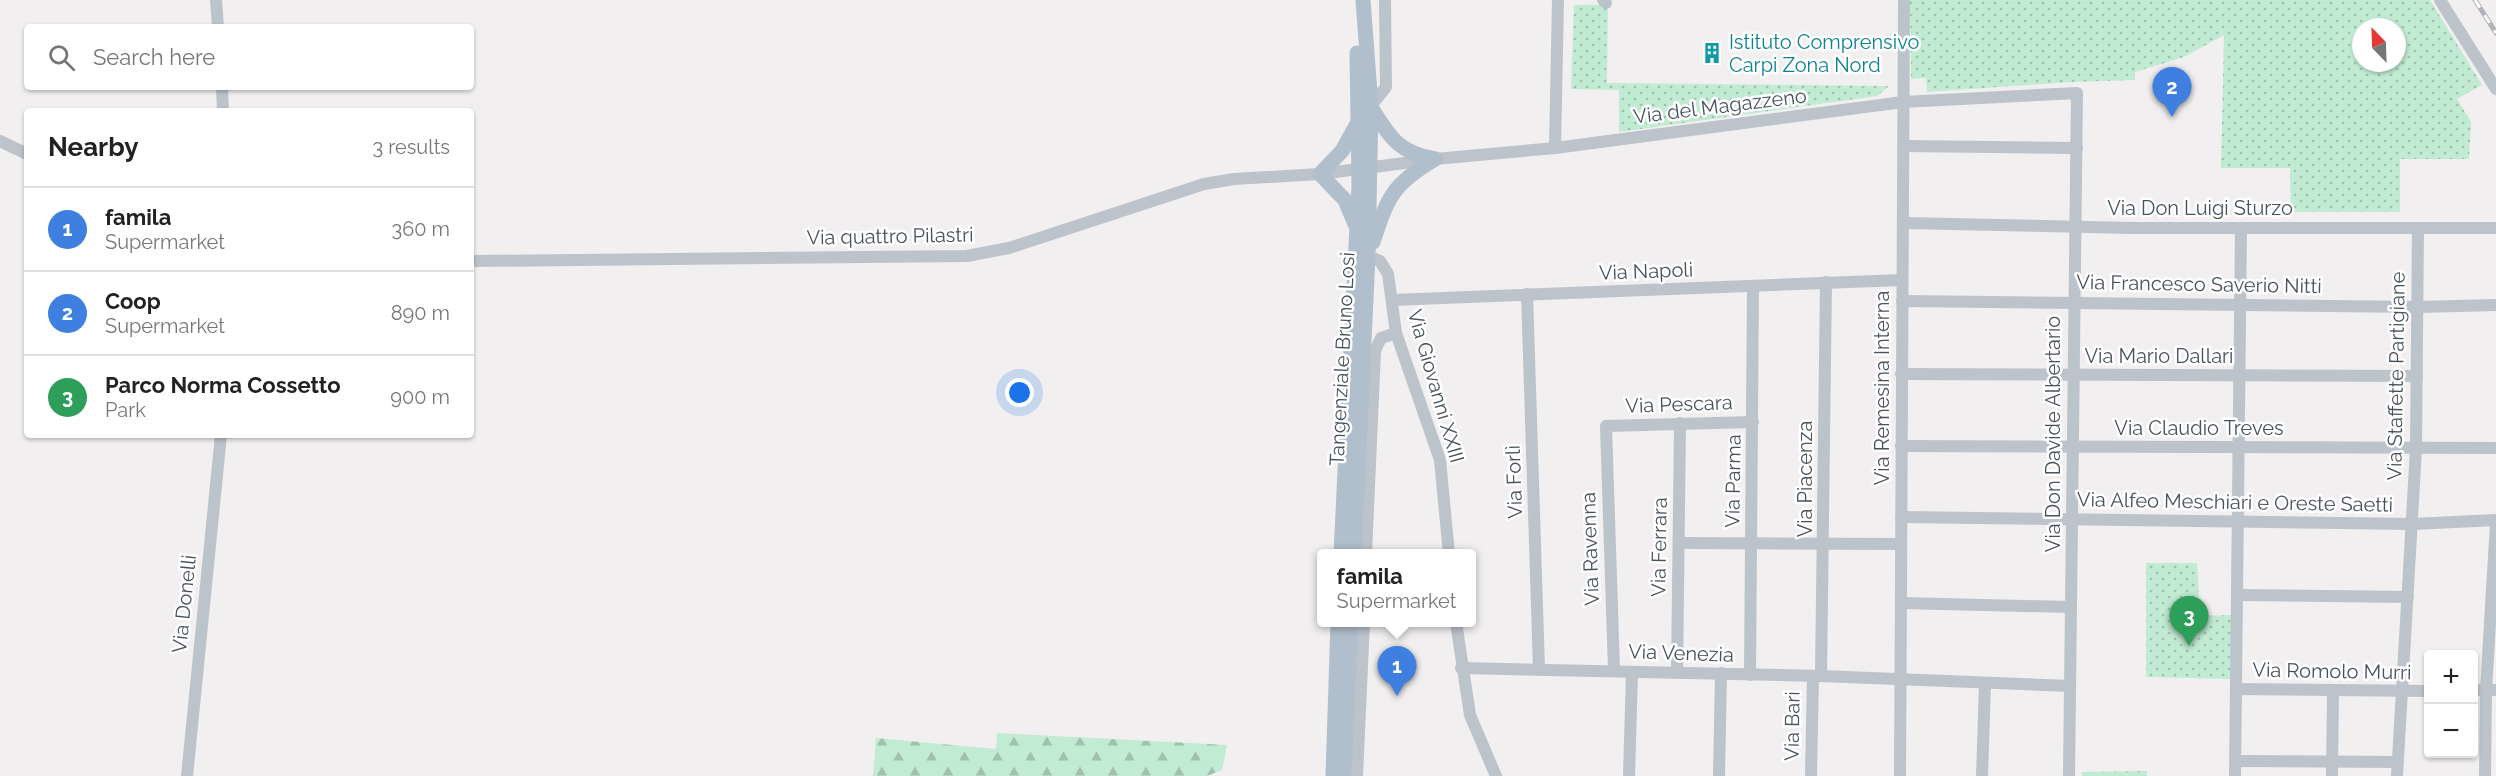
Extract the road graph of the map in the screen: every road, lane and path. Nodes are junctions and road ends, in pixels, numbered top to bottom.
1 (216, 0) edge
2 (1356, 0) edge
3 (1363, 0) edge
4 (1385, 0) edge
5 (1558, 0) edge
6 (1904, 0) edge
7 (2440, 0) edge
8 (218, 24) edge
9 (2496, 89) edge
10 (222, 90) edge
11 (2077, 93) joint
12 (1903, 102) junction
13 (1371, 106) junction
14 (223, 108) edge
15 (1359, 118) junction
16 (0, 141) edge
17 (1904, 146) junction
18 (1555, 148) junction
19 (2077, 148) junction
20 (24, 153) edge
21 (1435, 159) junction
22 (1364, 168) junction
23 (1320, 174) junction
24 (1904, 223) junction
25 (2076, 225) junction
26 (2241, 228) junction
27 (2418, 228) junction
28 (2496, 228) edge
29 (1358, 232) junction
30 (1368, 256) junction
31 (474, 261) edge
32 (1901, 280) junction
33 (1826, 282) junction
34 (1753, 286) junction
35 (1527, 294) junction
36 (1392, 300) junction
37 (1902, 302) junction
38 (2073, 303) junction
39 (2242, 304) junction
40 (2496, 305) edge
41 (2418, 307) junction
42 (1396, 333) junction
43 (1901, 374) junction
44 (2072, 375) junction
45 (2241, 376) junction
46 (2417, 376) junction
47 (1753, 422) junction
48 (1680, 423) junction
49 (1606, 426) joint
50 (221, 438) edge
51 (1901, 446) junction
52 (2074, 447) junction
53 (2240, 448) junction
54 (2496, 448) edge
55 (2416, 449) junction
56 (1901, 517) junction
57 (2073, 520) junction
58 (2239, 520) junction
59 (2496, 522) edge
60 (2413, 524) junction
61 (1679, 543) junction
62 (1751, 543) junction
63 (1901, 544) junction
64 (1824, 545) junction
65 (1341, 549) edge
66 (1354, 549) edge
67 (1366, 549) edge
68 (1449, 549) edge
69 (2494, 584) edge
70 (2238, 595) junction
71 (2408, 597) junction
72 (1900, 603) junction
73 (2070, 607) junction
74 (1338, 627) edge
75 (1351, 627) edge
76 (1364, 627) edge
77 (1457, 627) edge
78 (1461, 668) junction
79 (1539, 669) junction
80 (1614, 670) junction
81 (1632, 672) junction
82 (1677, 672) junction
83 (1721, 674) junction
84 (1750, 675) junction
85 (1817, 676) junction
86 (1900, 680) junction
87 (1985, 684) junction
88 (2070, 686) junction
89 (2236, 689) junction
90 (2485, 690) edge
91 (2332, 691) junction
92 (2424, 691) edge
93 (2401, 692) junction
94 (2236, 760) junction
95 (2332, 762) junction
96 (2397, 762) junction
97 (187, 776) edge
98 (1333, 776) edge
99 (1344, 776) edge
100 (1357, 776) edge
101 (1496, 776) edge
102 (1629, 776) edge
103 (1719, 776) edge
104 (1811, 776) edge
105 (1900, 776) edge
106 (1982, 776) edge
107 (2069, 776) edge
108 (2235, 776) edge
109 (2332, 776) edge
110 (2397, 776) edge
111 (2485, 776) edge

1 - 8 street
2 - 15 main road
3 - 13 main road
4 - 13 street
5 - 18 street
6 - 12 street, Via Remesina Interna
7 - 9 street
10 - 14 street
11 - 12 street, Via del Magazzeno
11 - 19 street, Via Don Davide Albertario
12 - 17 street, Via Remesina Interna
12 - 18 street, Via del Magazzeno
13 - 21 main road
13 - 22 main road
15 - 22 main road
15 - 23 main road
16 - 20 street
17 - 19 street
17 - 24 street, Via Remesina Interna
18 - 21 street, Via del Magazzeno
19 - 25 street, Via Don Davide Albertario
21 - 22 street, Via del Magazzeno
21 - 30 main road
22 - 23 street, Via quattro Pilastri
22 - 29 main road, Tangenziale Bruno Losi
22 - 30 main road, Tangenziale Bruno Losi
23 - 29 main road
23 - 31 street, Via quattro Pilastri
24 - 25 street, Via Don Luigi Sturzo
24 - 32 street, Via Remesina Interna
25 - 26 street, Via Don Luigi Sturzo
25 - 38 street, Via Don Davide Albertario
26 - 27 street, Via Don Luigi Sturzo
26 - 39 street
27 - 28 street, Via Don Luigi Sturzo
27 - 41 street, Via Staffette Partigiane
29 - 65 main road, Tangenziale Bruno Losi
30 - 36 street, Via Giovanni XXIII
30 - 66 main road, Tangenziale Bruno Losi
32 - 33 street, Via Napoli
32 - 37 street, Via Remesina Interna
33 - 34 street, Via Napoli
33 - 64 street, Via Piacenza
34 - 35 street, Via Napoli
34 - 47 street, Via Parma
35 - 36 street, Via Napoli
35 - 79 street, Via Forlì
36 - 42 street, Via Giovanni XXIII
37 - 38 street, Via Francesco Saverio Nitti
37 - 43 street, Via Remesina Interna
38 - 39 street, Via Francesco Saverio Nitti
38 - 44 street, Via Don Davide Albertario
39 - 41 street, Via Francesco Saverio Nitti
39 - 45 street
40 - 41 street, Via Francesco Saverio Nitti
41 - 46 street, Via Staffette Partigiane
42 - 67 street
42 - 68 street, Via Giovanni XXIII
43 - 44 street, Via Mario Dallari
43 - 51 street, Via Remesina Interna
44 - 45 street, Via Mario Dallari
44 - 52 street, Via Don Davide Albertario
45 - 46 street, Via Mario Dallari
45 - 53 street
46 - 55 street, Via Staffette Partigiane
47 - 48 street, Via Pescara
47 - 62 street, Via Parma
48 - 49 street, Via Pescara
48 - 61 street, Via Ferrara
49 - 80 street, Via Ravenna
50 - 97 street, Via Donelli
51 - 52 street, Via Claudio Treves
51 - 56 street, Via Remesina Interna
52 - 53 street, Via Claudio Treves
52 - 57 street, Via Don Davide Albertario
53 - 55 street, Via Claudio Treves
53 - 58 street
54 - 55 street, Via Claudio Treves
55 - 60 street, Via Staffette Partigiane
56 - 57 street, Via Alfeo Meschiari e Oreste Saetti
56 - 63 street, Via Remesina Interna
57 - 58 street, Via Alfeo Meschiari e Oreste Saetti
57 - 73 street, Via Don Davide Albertario
58 - 60 street, Via Alfeo Meschiari e Oreste Saetti
58 - 70 street
59 - 60 street, Via Alfeo Meschiari e Oreste Saetti
59 - 69 street
60 - 71 street, Via Staffette Partigiane
61 - 62 street
61 - 82 street, Via Ferrara
62 - 64 street
62 - 84 street, Via Parma
63 - 64 street
63 - 72 street, Via Remesina Interna
64 - 85 street, Via Piacenza
69 - 90 street
70 - 71 street
70 - 89 street
71 - 93 street, Via Staffette Partigiane
72 - 73 street
72 - 86 street, Via Remesina Interna
73 - 88 street, Via Don Davide Albertario
74 - 98 main road
75 - 99 main road
76 - 100 street
77 - 78 street
78 - 79 street, Via Venezia
78 - 101 street
79 - 80 street, Via Venezia
80 - 81 street, Via Venezia
81 - 82 street, Via Venezia
81 - 102 street
82 - 83 street, Via Venezia
83 - 84 street, Via Venezia
83 - 103 street
84 - 85 street, Via Venezia
85 - 86 street, Via Venezia
85 - 104 street, Via Bari
86 - 87 street, Via Venezia
86 - 105 street, Via Remesina Interna
87 - 88 street, Via Venezia
87 - 106 street
88 - 107 street, Via Don Davide Albertario
89 - 91 street, Via Romolo Murri
89 - 94 street
90 - 111 street
91 - 93 street, Via Romolo Murri
91 - 95 street
92 - 93 street, Via Romolo Murri
93 - 96 street, Via Staffette Partigiane
94 - 95 street
94 - 108 street
95 - 96 street
95 - 109 street
96 - 110 street, Via Staffette Partigiane

